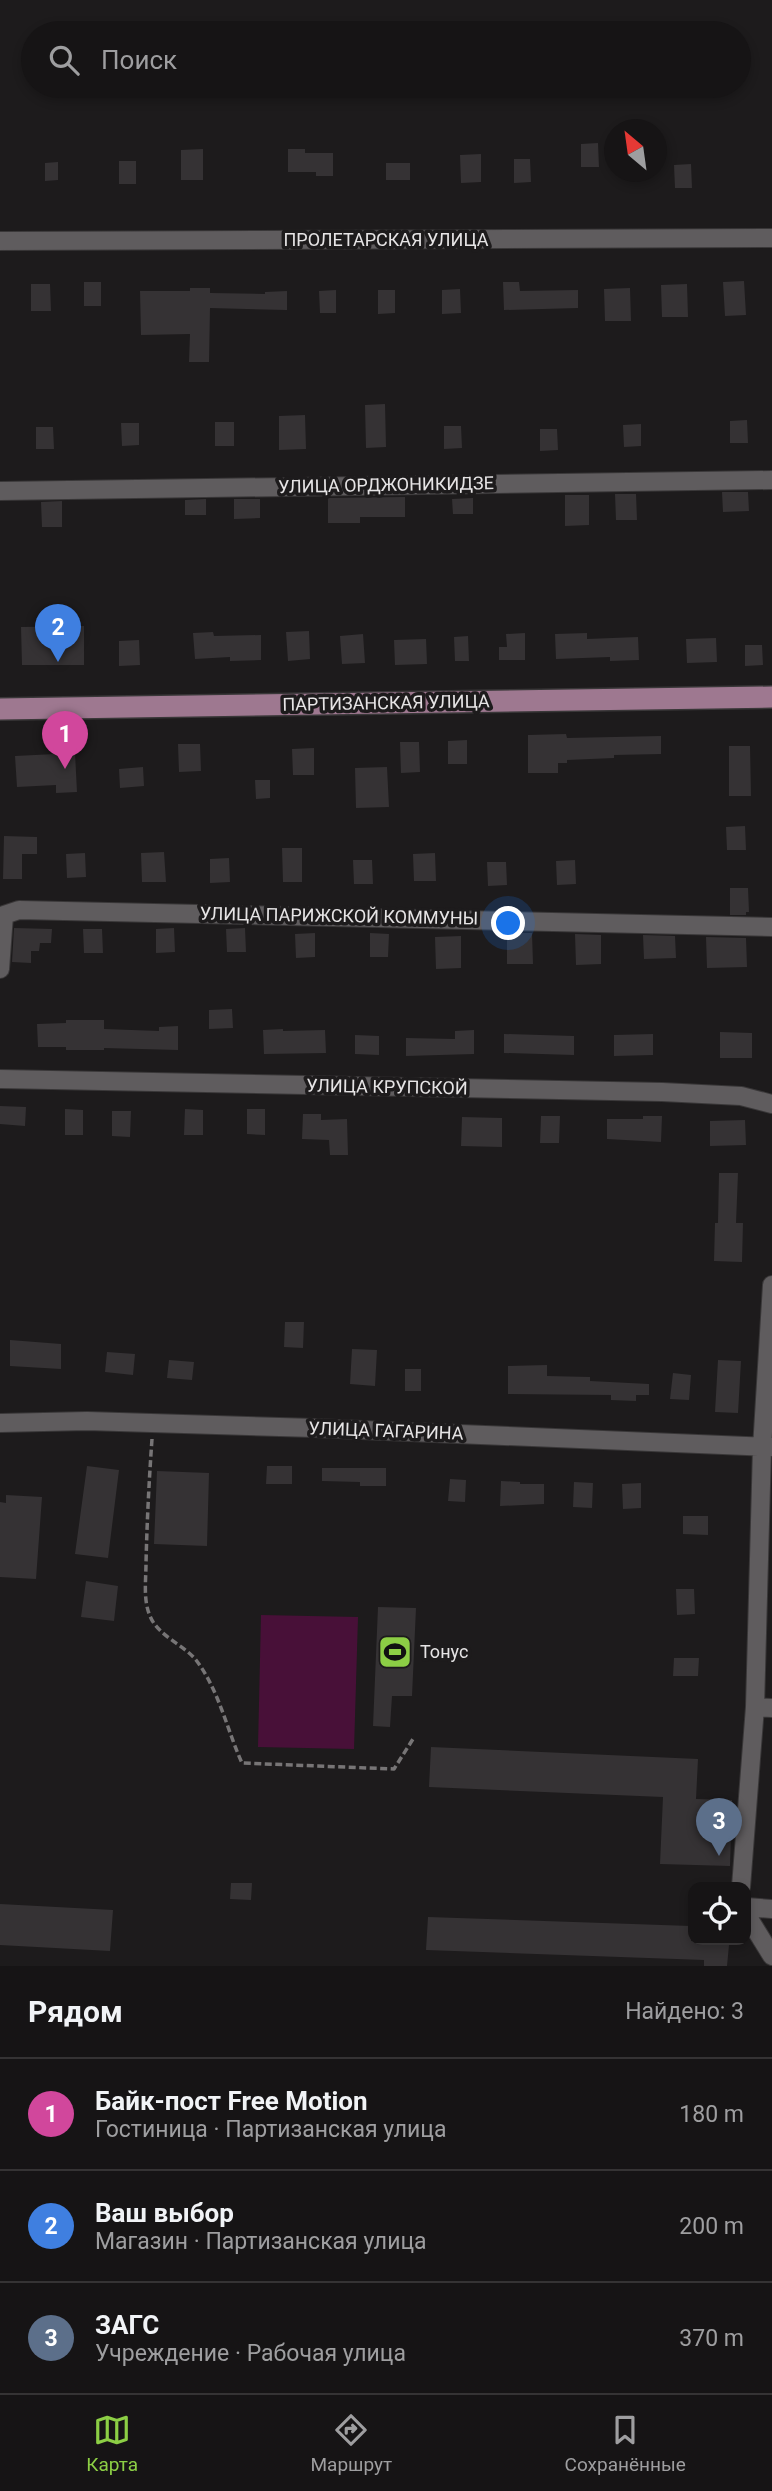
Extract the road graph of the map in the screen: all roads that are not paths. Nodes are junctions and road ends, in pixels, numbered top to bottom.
1 (772, 239) edge
2 (0, 241) edge
3 (772, 480) edge
4 (0, 491) edge
5 (772, 697) edge
6 (0, 709) edge
7 (772, 927) edge
8 (0, 969) edge
9 (0, 1079) edge
10 (772, 1104) edge
11 (772, 1286) edge
12 (0, 1423) edge
13 (767, 1447) edge
14 (763, 1708) edge
15 (741, 1882) edge
16 (751, 1907) edge
17 (772, 1909) edge
18 (751, 1922) edge
19 (772, 1956) edge

1 - 2 street, ПРОЛЕТАРСКАЯ УЛИЦА
3 - 4 street, УЛИЦА ОРДЖОНИКИДЗЕ
5 - 6 main road, ПАРТИЗАНСКАЯ УЛИЦА
7 - 8 street, УЛИЦА ПАРИЖСКОЙ КОММУНЫ
9 - 10 street, УЛИЦА КРУПСКОЙ
11 - 13 street
12 - 13 street, УЛИЦА ГАГАРИНА
13 - 14 street
14 - 15 street
16 - 17 street
18 - 19 street

